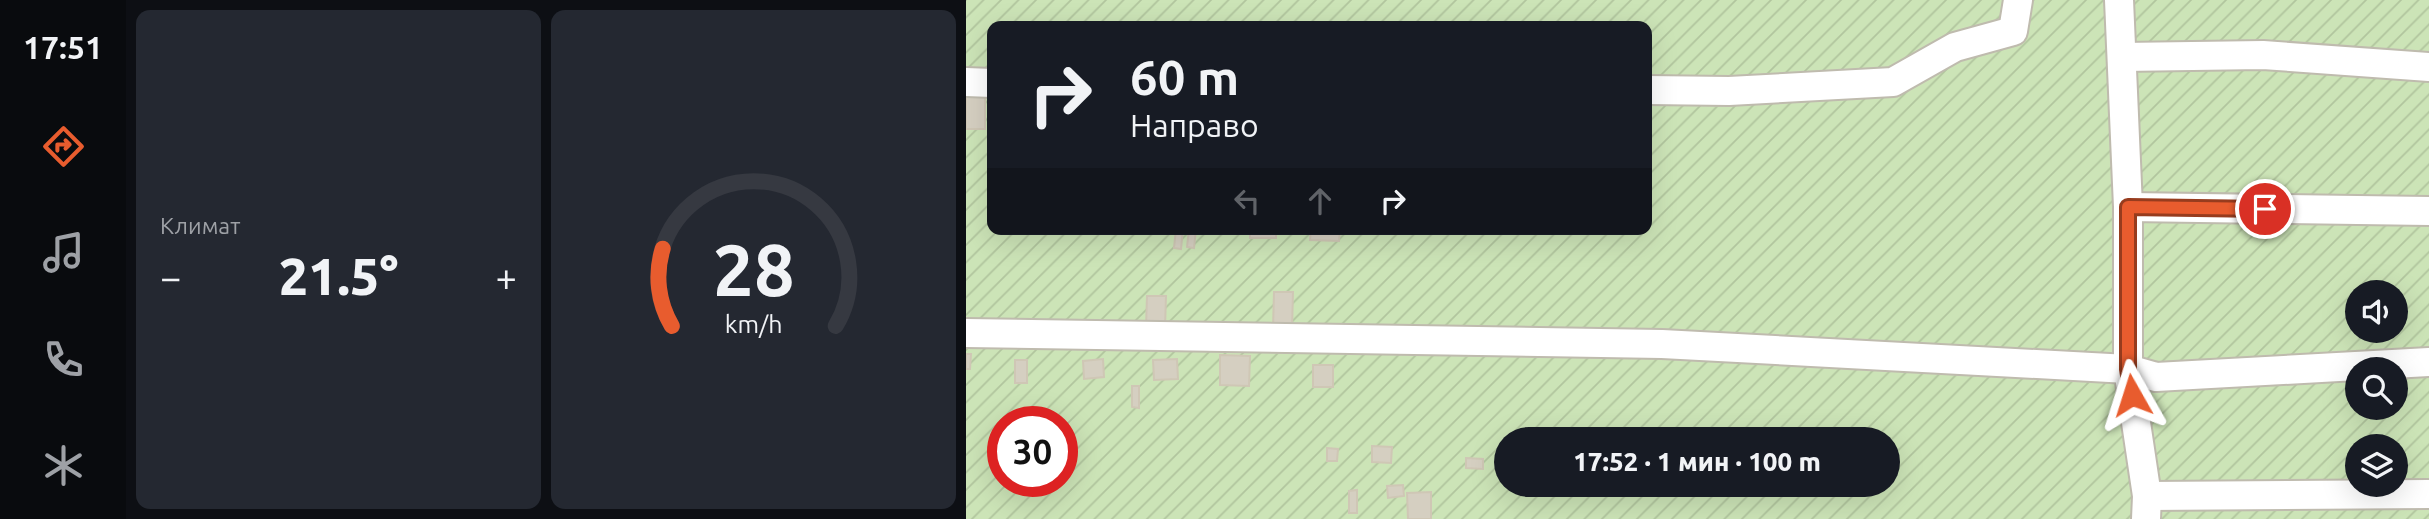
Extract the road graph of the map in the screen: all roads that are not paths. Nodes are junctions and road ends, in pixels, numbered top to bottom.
1 (2018, 0) edge
2 (2119, 0) edge
3 (2122, 57) junction
4 (2429, 67) edge
5 (966, 82) edge
6 (987, 83) edge
7 (1652, 90) edge
8 (2128, 207) junction
9 (2429, 211) edge
10 (966, 333) edge
11 (2429, 362) edge
12 (2128, 369) junction
13 (2429, 494) edge
14 (2147, 508) edge

1 - 7 street
2 - 3 street
3 - 4 street
3 - 8 street
5 - 6 street
8 - 9 street
8 - 12 street
10 - 12 street
11 - 12 street
12 - 14 street
13 - 14 street

